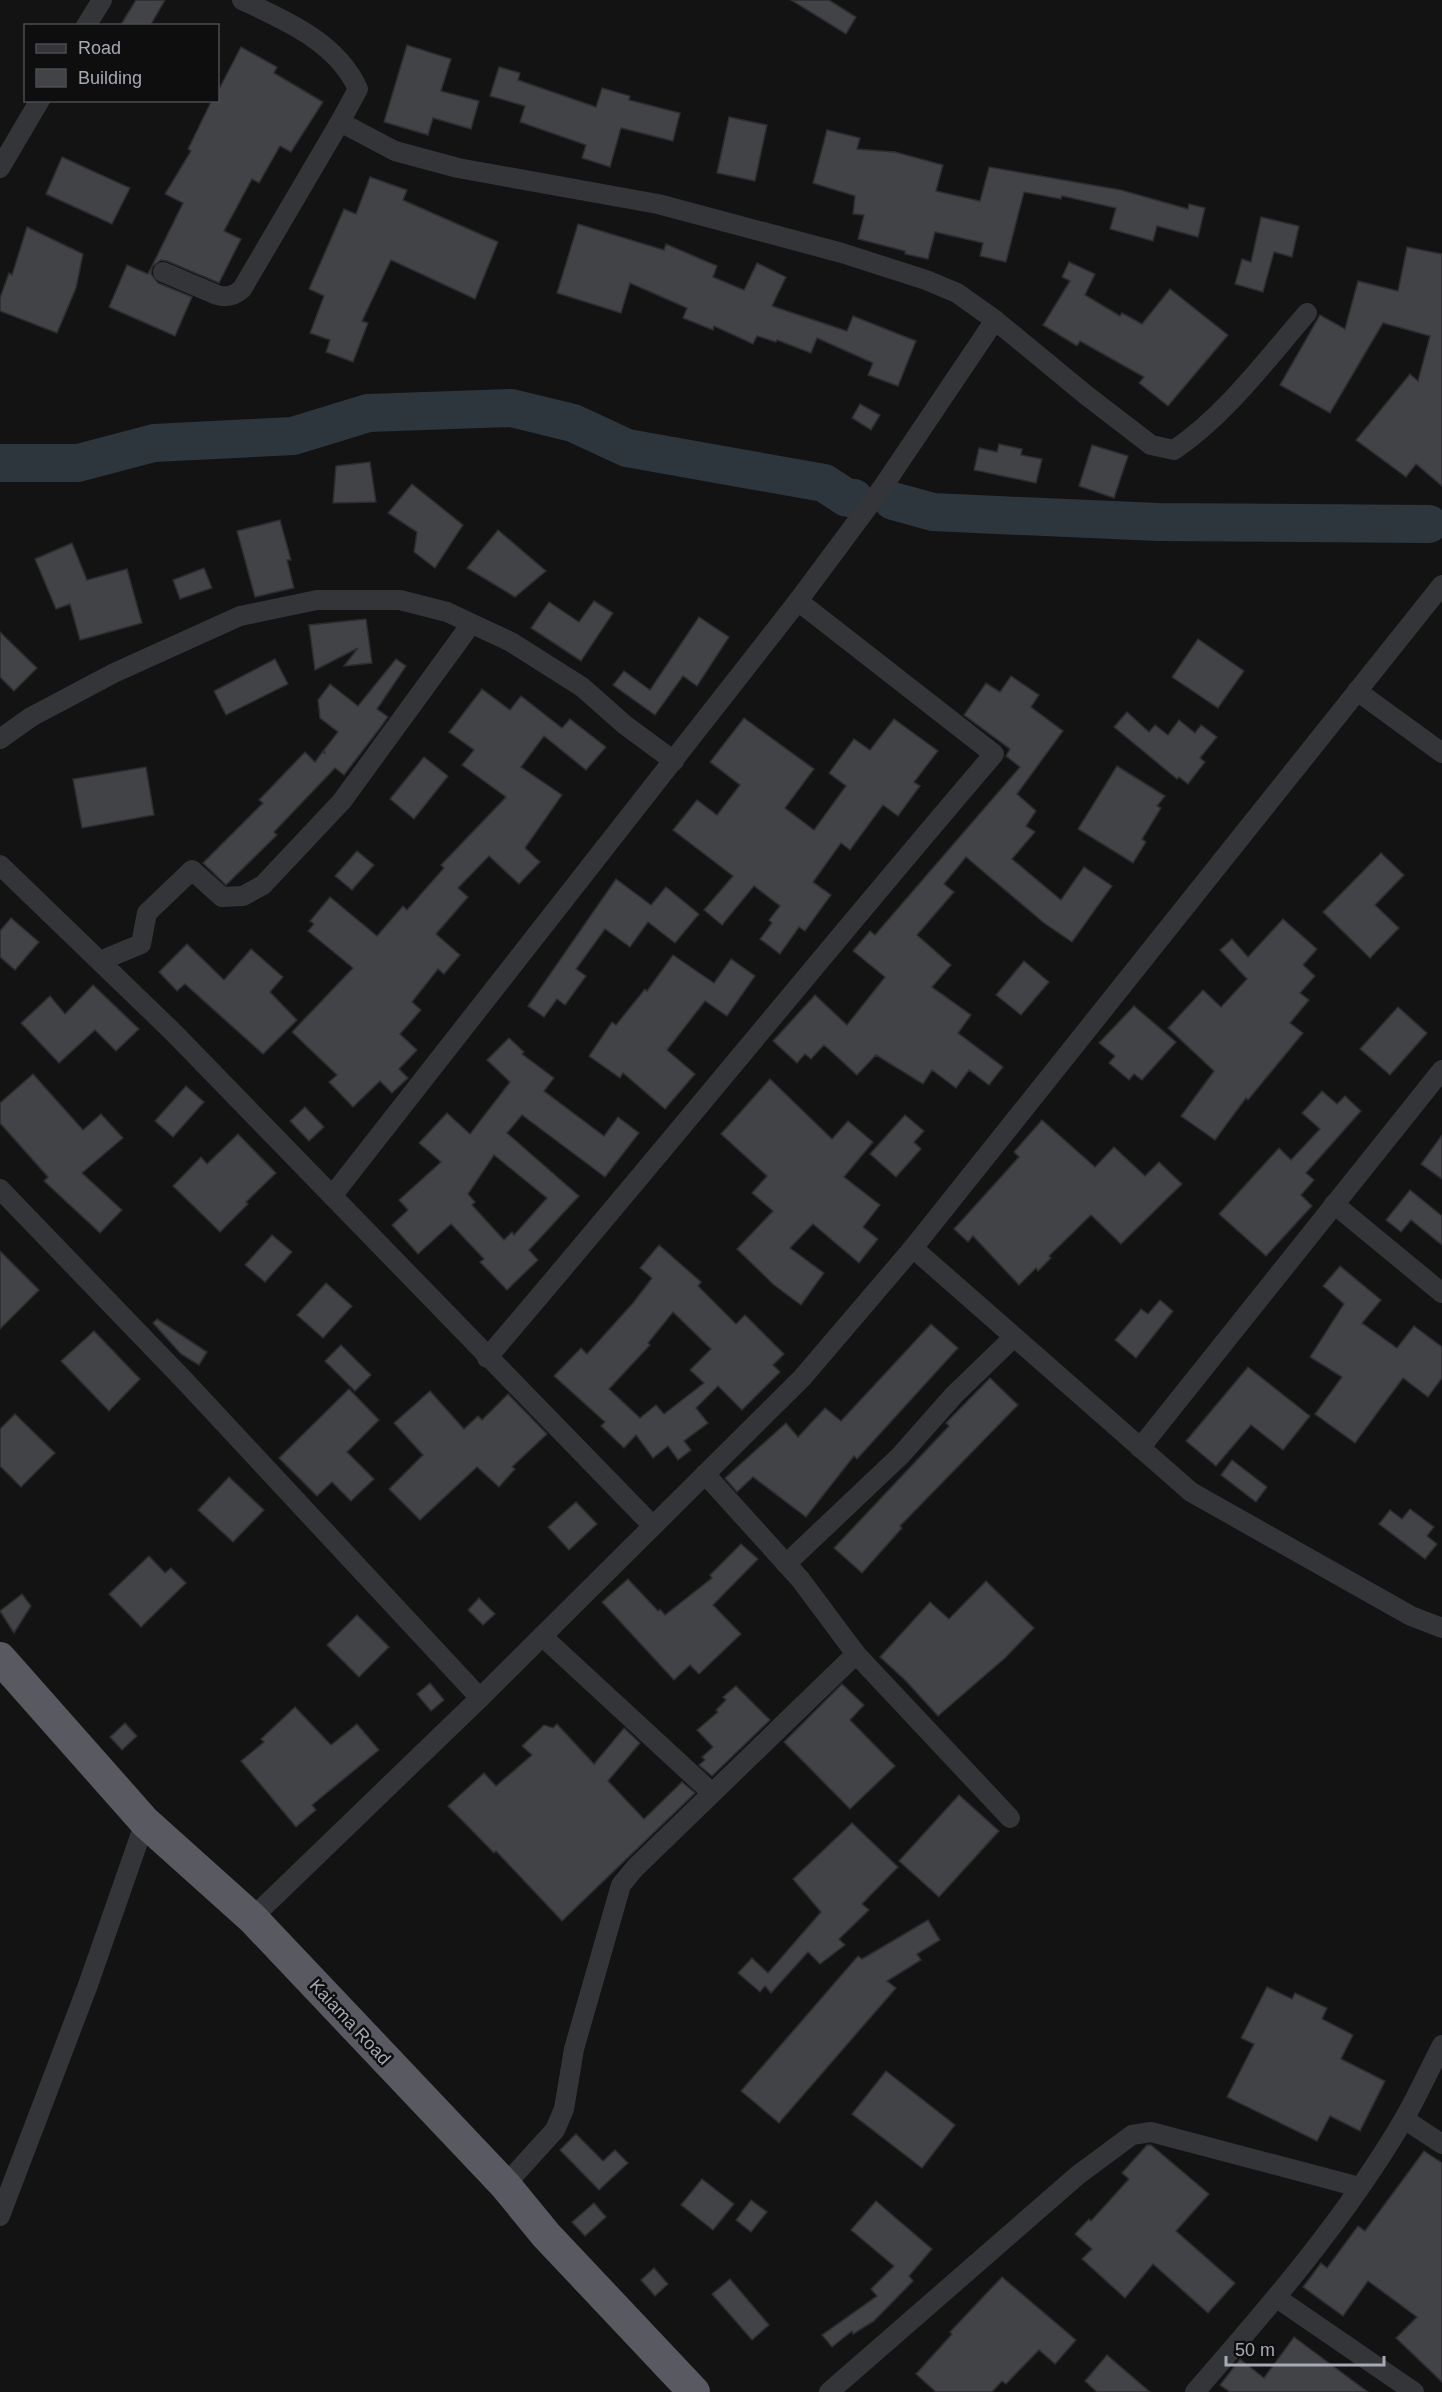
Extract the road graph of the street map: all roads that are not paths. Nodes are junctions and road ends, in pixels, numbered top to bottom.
1 (102, 0) edge
2 (242, 0) edge
3 (87, 24) edge
4 (39, 102) edge
5 (340, 122) junction
6 (0, 168) edge
7 (163, 272) dead end
8 (1308, 313) dead end
9 (995, 320) junction
10 (1442, 585) edge
11 (798, 601) junction
12 (471, 624) junction
13 (1357, 691) junction
14 (0, 739) edge
15 (1442, 753) edge
16 (674, 761) junction
17 (0, 865) edge
18 (100, 961) junction
19 (1442, 1070) edge
20 (0, 1189) edge
21 (332, 1196) junction
22 (1334, 1204) junction
23 (913, 1248) junction
24 (1442, 1293) edge
25 (1014, 1337) junction
26 (487, 1358) junction
27 (1140, 1448) junction
28 (705, 1474) junction
29 (653, 1526) junction
30 (786, 1564) junction
31 (1442, 1628) edge
32 (542, 1636) junction
33 (856, 1654) junction
34 (0, 1658) edge
35 (480, 1698) junction
36 (712, 1793) junction
37 (1010, 1818) dead end
38 (145, 1822) junction
39 (252, 1918) junction
40 (1442, 2045) edge
41 (1404, 2118) junction
42 (1442, 2144) edge
43 (505, 2185) junction
44 (1359, 2187) junction
45 (0, 2216) edge
46 (1276, 2298) junction
47 (694, 2392) edge
48 (830, 2392) edge
49 (1195, 2392) edge
50 (1414, 2392) edge

1 - 3 street
2 - 5 street
4 - 6 street
5 - 7 street
5 - 9 street
8 - 9 street
9 - 11 street
10 - 13 street
11 - 16 street
11 - 26 street
12 - 14 street
12 - 16 street
12 - 18 street
13 - 15 street
13 - 23 street
16 - 21 street
17 - 18 street
18 - 21 street
19 - 22 street
20 - 35 street
21 - 26 street
22 - 24 street
22 - 27 street
23 - 25 street
23 - 28 street
25 - 27 street
25 - 30 street
26 - 29 street
27 - 31 street
28 - 29 street
28 - 30 street
29 - 32 street
30 - 33 street
32 - 35 street
32 - 36 street
33 - 36 street
33 - 37 street
34 - 38 highway, Kaiama Road
35 - 39 street
36 - 43 street
38 - 39 highway, Kaiama Road
38 - 45 street
39 - 43 highway, Kaiama Road
40 - 41 street
41 - 42 street
41 - 44 street
43 - 47 highway, Kaiama Road
44 - 46 street
44 - 48 street
46 - 49 street
46 - 50 street

